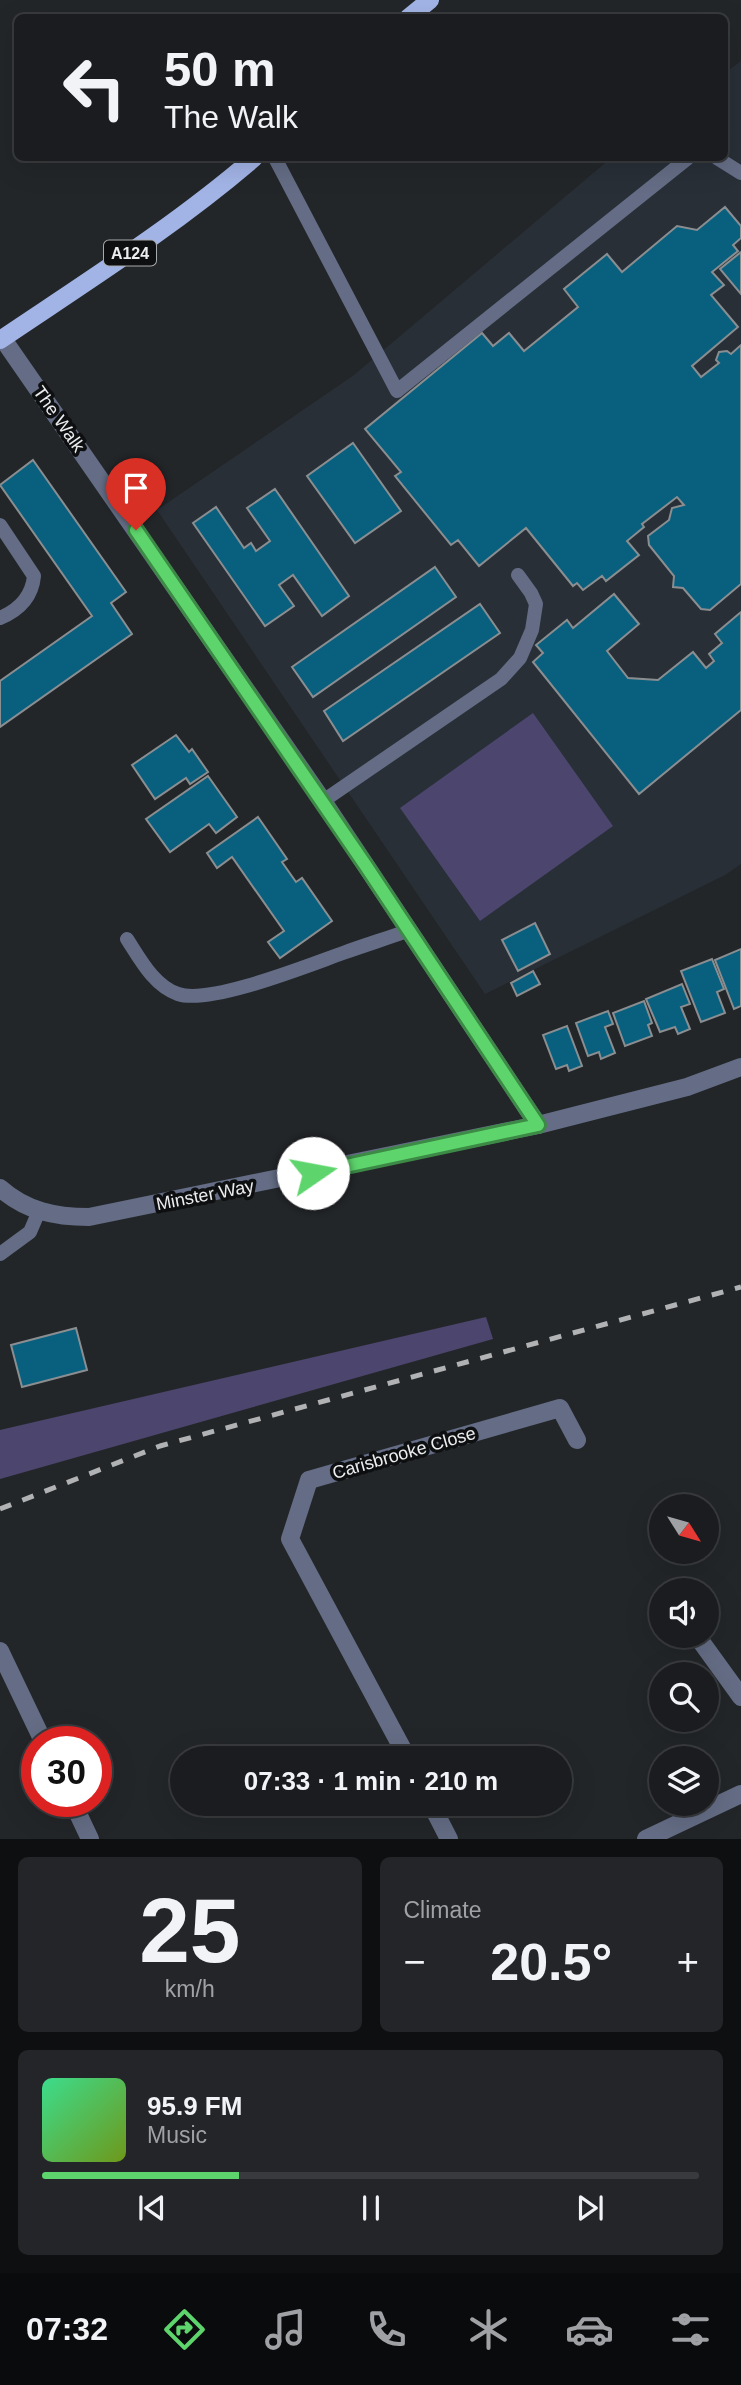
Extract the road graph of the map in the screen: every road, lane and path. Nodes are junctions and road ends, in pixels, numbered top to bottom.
1 (430, 0) edge
2 (413, 14) edge
3 (250, 161) edge
4 (277, 161) edge
5 (684, 161) edge
6 (722, 161) edge
7 (741, 173) edge
8 (1, 340) edge
9 (0, 525) edge
10 (518, 575) dead end
11 (0, 618) edge
12 (323, 802) junction
13 (410, 930) junction
14 (127, 939) dead end
15 (741, 1068) edge
16 (538, 1125) junction
17 (0, 1188) edge
18 (38, 1211) junction
19 (0, 1254) edge
20 (577, 1440) dead end
21 (706, 1648) edge
22 (0, 1651) edge
23 (741, 1697) edge
24 (36, 1726) edge
25 (401, 1746) edge
26 (741, 1794) edge
27 (437, 1816) edge
28 (80, 1817) edge
29 (90, 1839) edge
30 (449, 1839) edge
31 (646, 1839) edge

1 - 2 main road
3 - 8 main road, A124
4 - 5 lane
6 - 7 lane
8 - 12 street, The Walk
9 - 11 lane
10 - 12 lane
12 - 13 street, The Walk
13 - 14 lane
13 - 16 street, The Walk
15 - 16 street, Minster Way
16 - 18 street, Minster Way
17 - 18 street, Minster Way
18 - 19 lane
20 - 25 street, Carisbrooke Close
21 - 23 street
22 - 24 street
26 - 31 street
27 - 30 street
28 - 29 street

